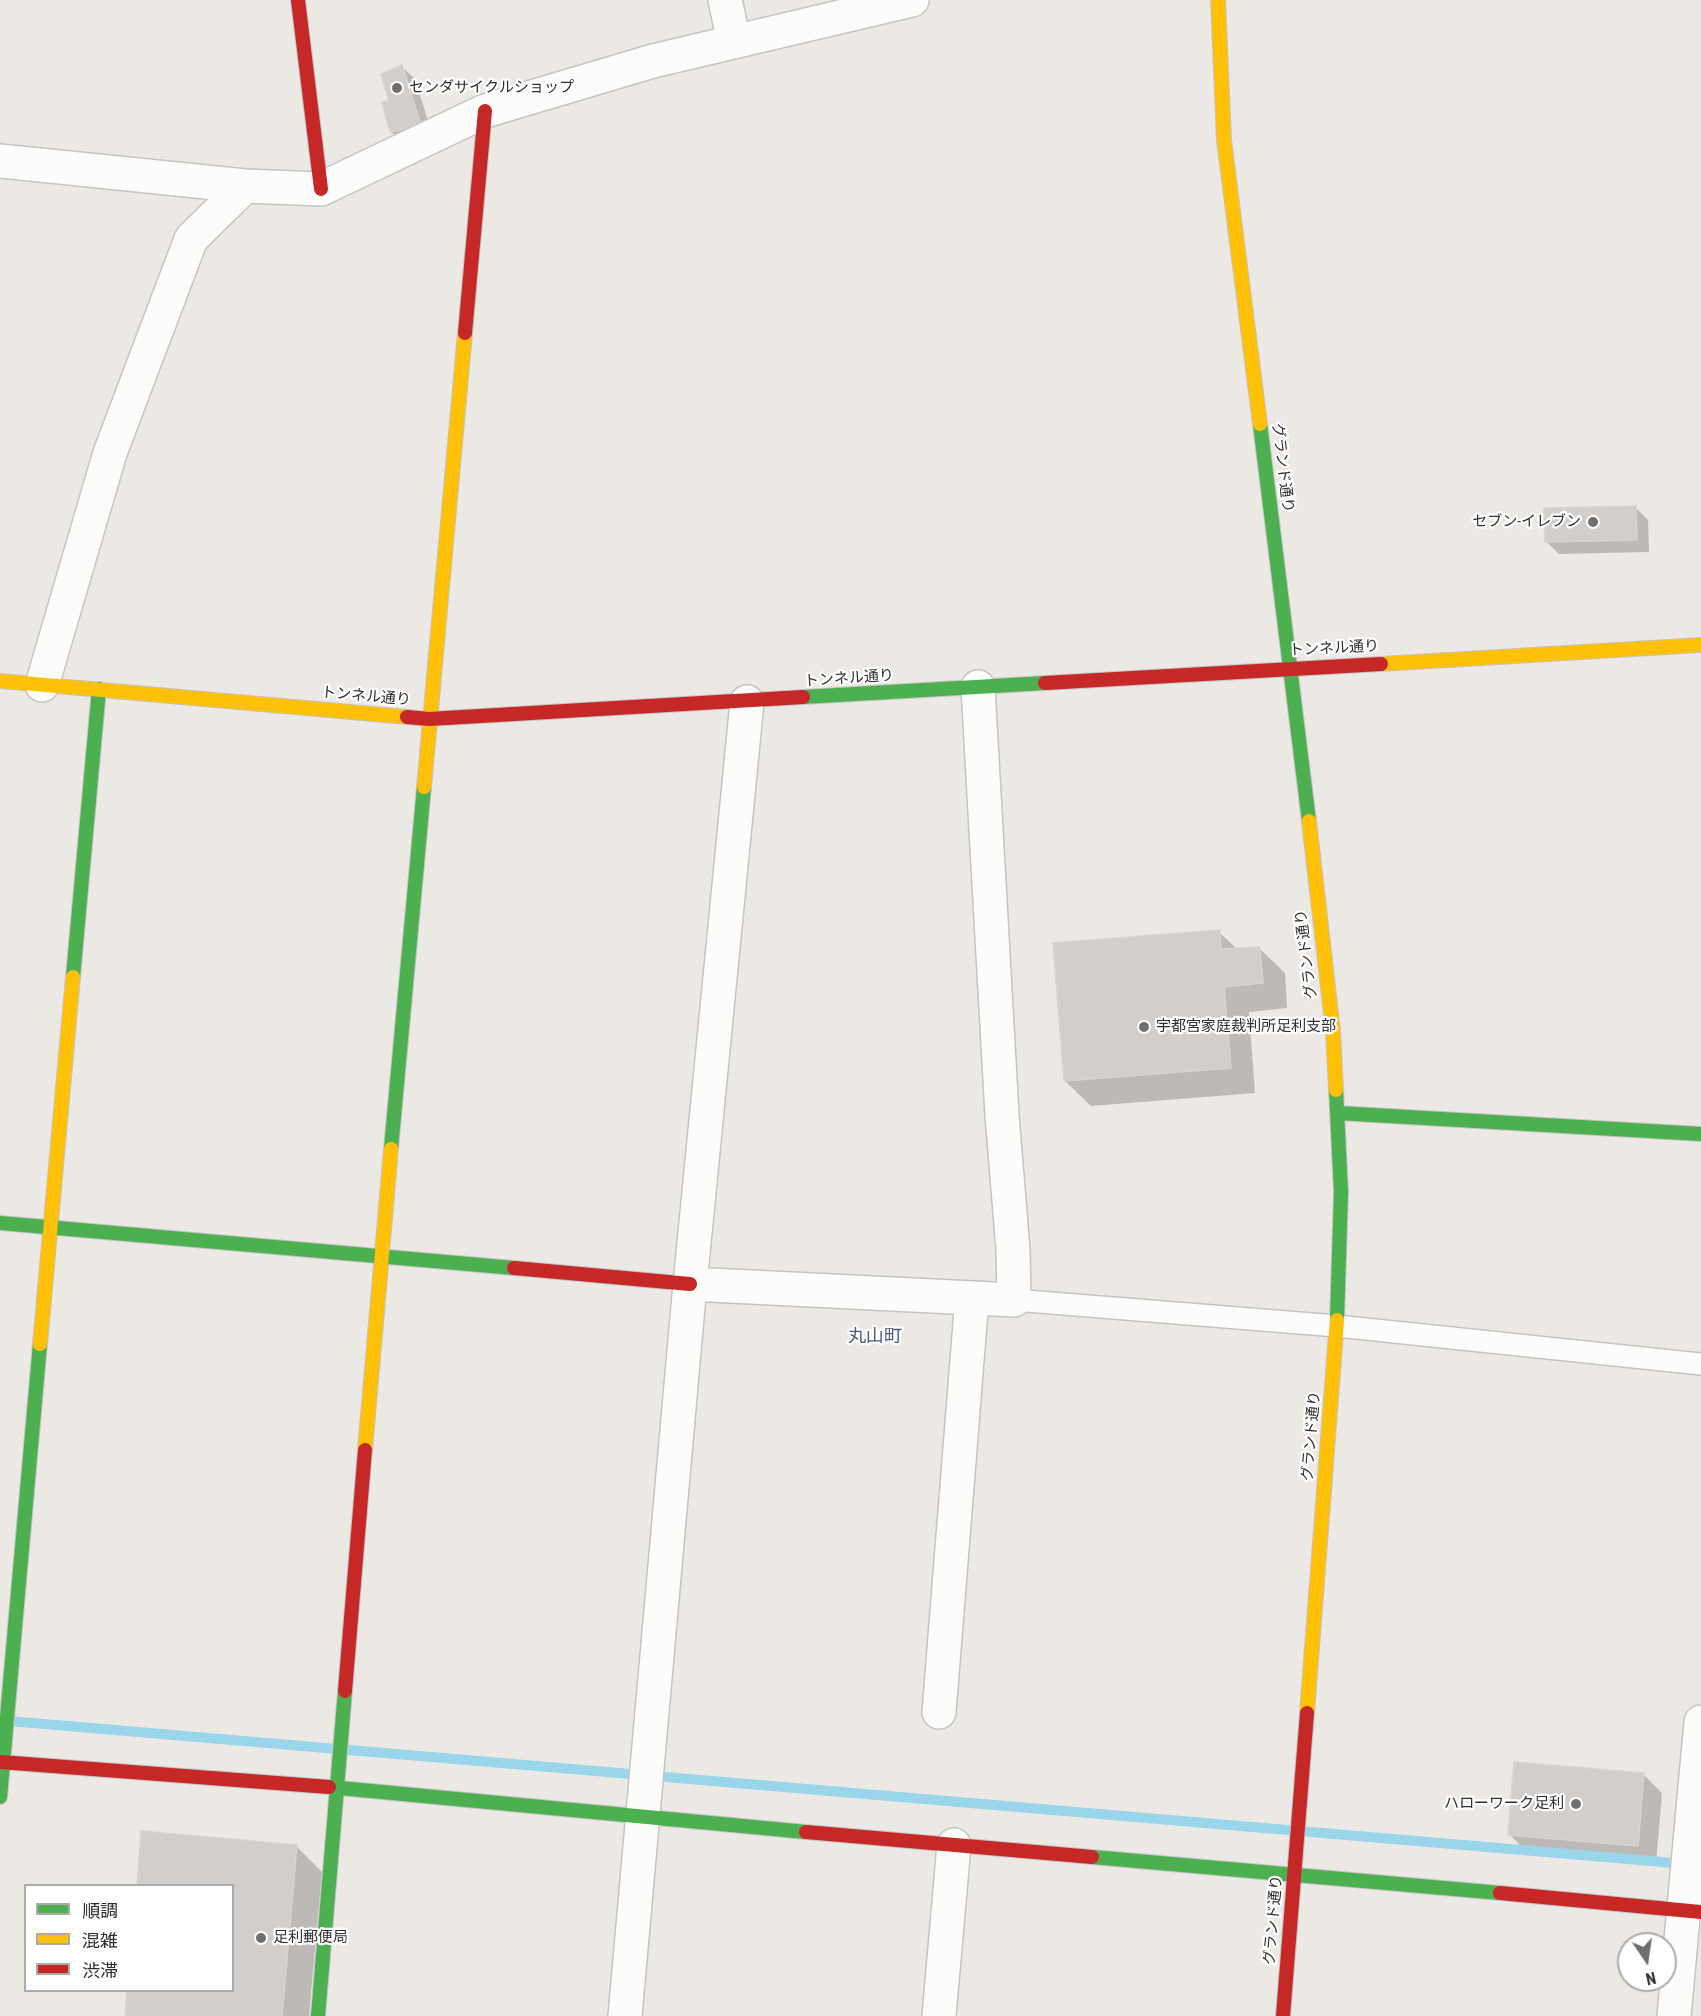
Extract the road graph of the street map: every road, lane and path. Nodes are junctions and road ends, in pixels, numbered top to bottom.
1 (298, 0) edge
2 (725, 0) edge
3 (912, 0) edge
4 (1218, 0) edge
5 (734, 42) junction
6 (485, 111) junction
7 (0, 161) edge
8 (245, 186) junction
9 (321, 189) junction
10 (1701, 645) edge
11 (1291, 668) junction
12 (0, 681) edge
13 (42, 685) junction
14 (978, 687) junction
15 (99, 689) junction
16 (747, 702) junction
17 (429, 719) junction
18 (1338, 1113) junction
19 (1701, 1134) edge
20 (0, 1223) edge
21 (51, 1228) junction
22 (381, 1257) junction
23 (690, 1284) junction
24 (972, 1298) junction
25 (1014, 1300) junction
26 (1337, 1326) junction
27 (1701, 1364) edge
28 (939, 1712) dead end
29 (1701, 1722) edge
30 (2, 1762) edge
31 (337, 1788) junction
32 (0, 1797) edge
33 (643, 1818) junction
34 (954, 1845) junction
35 (1295, 1874) junction
36 (1692, 1911) edge
37 (318, 2016) edge
38 (625, 2016) edge
39 (939, 2016) edge
40 (1282, 2016) edge
41 (1674, 2016) edge

1 - 9 street
2 - 5 street
3 - 5 street
4 - 11 street, グランド通り
5 - 6 street
6 - 9 street
6 - 17 street
7 - 8 street
8 - 9 street
8 - 13 street
10 - 11 street, トンネル通り
11 - 14 street, トンネル通り
11 - 18 street, グランド通り
12 - 13 street, トンネル通り
13 - 15 street, トンネル通り
14 - 16 street, トンネル通り
14 - 25 street
15 - 17 street, トンネル通り
15 - 21 street
16 - 17 street, トンネル通り
16 - 23 street
17 - 22 street
18 - 19 street
18 - 26 street, グランド通り
20 - 21 street
21 - 22 street
21 - 30 street
22 - 23 street
22 - 31 street
23 - 24 street
23 - 33 street
24 - 25 street
24 - 28 street
25 - 26 lane
26 - 27 lane
26 - 35 street, グランド通り
29 - 36 street
30 - 31 street
30 - 32 street
31 - 33 street
31 - 37 street
33 - 34 street
33 - 38 street
34 - 35 street
34 - 39 street
35 - 36 street
35 - 40 street, グランド通り
36 - 41 street

